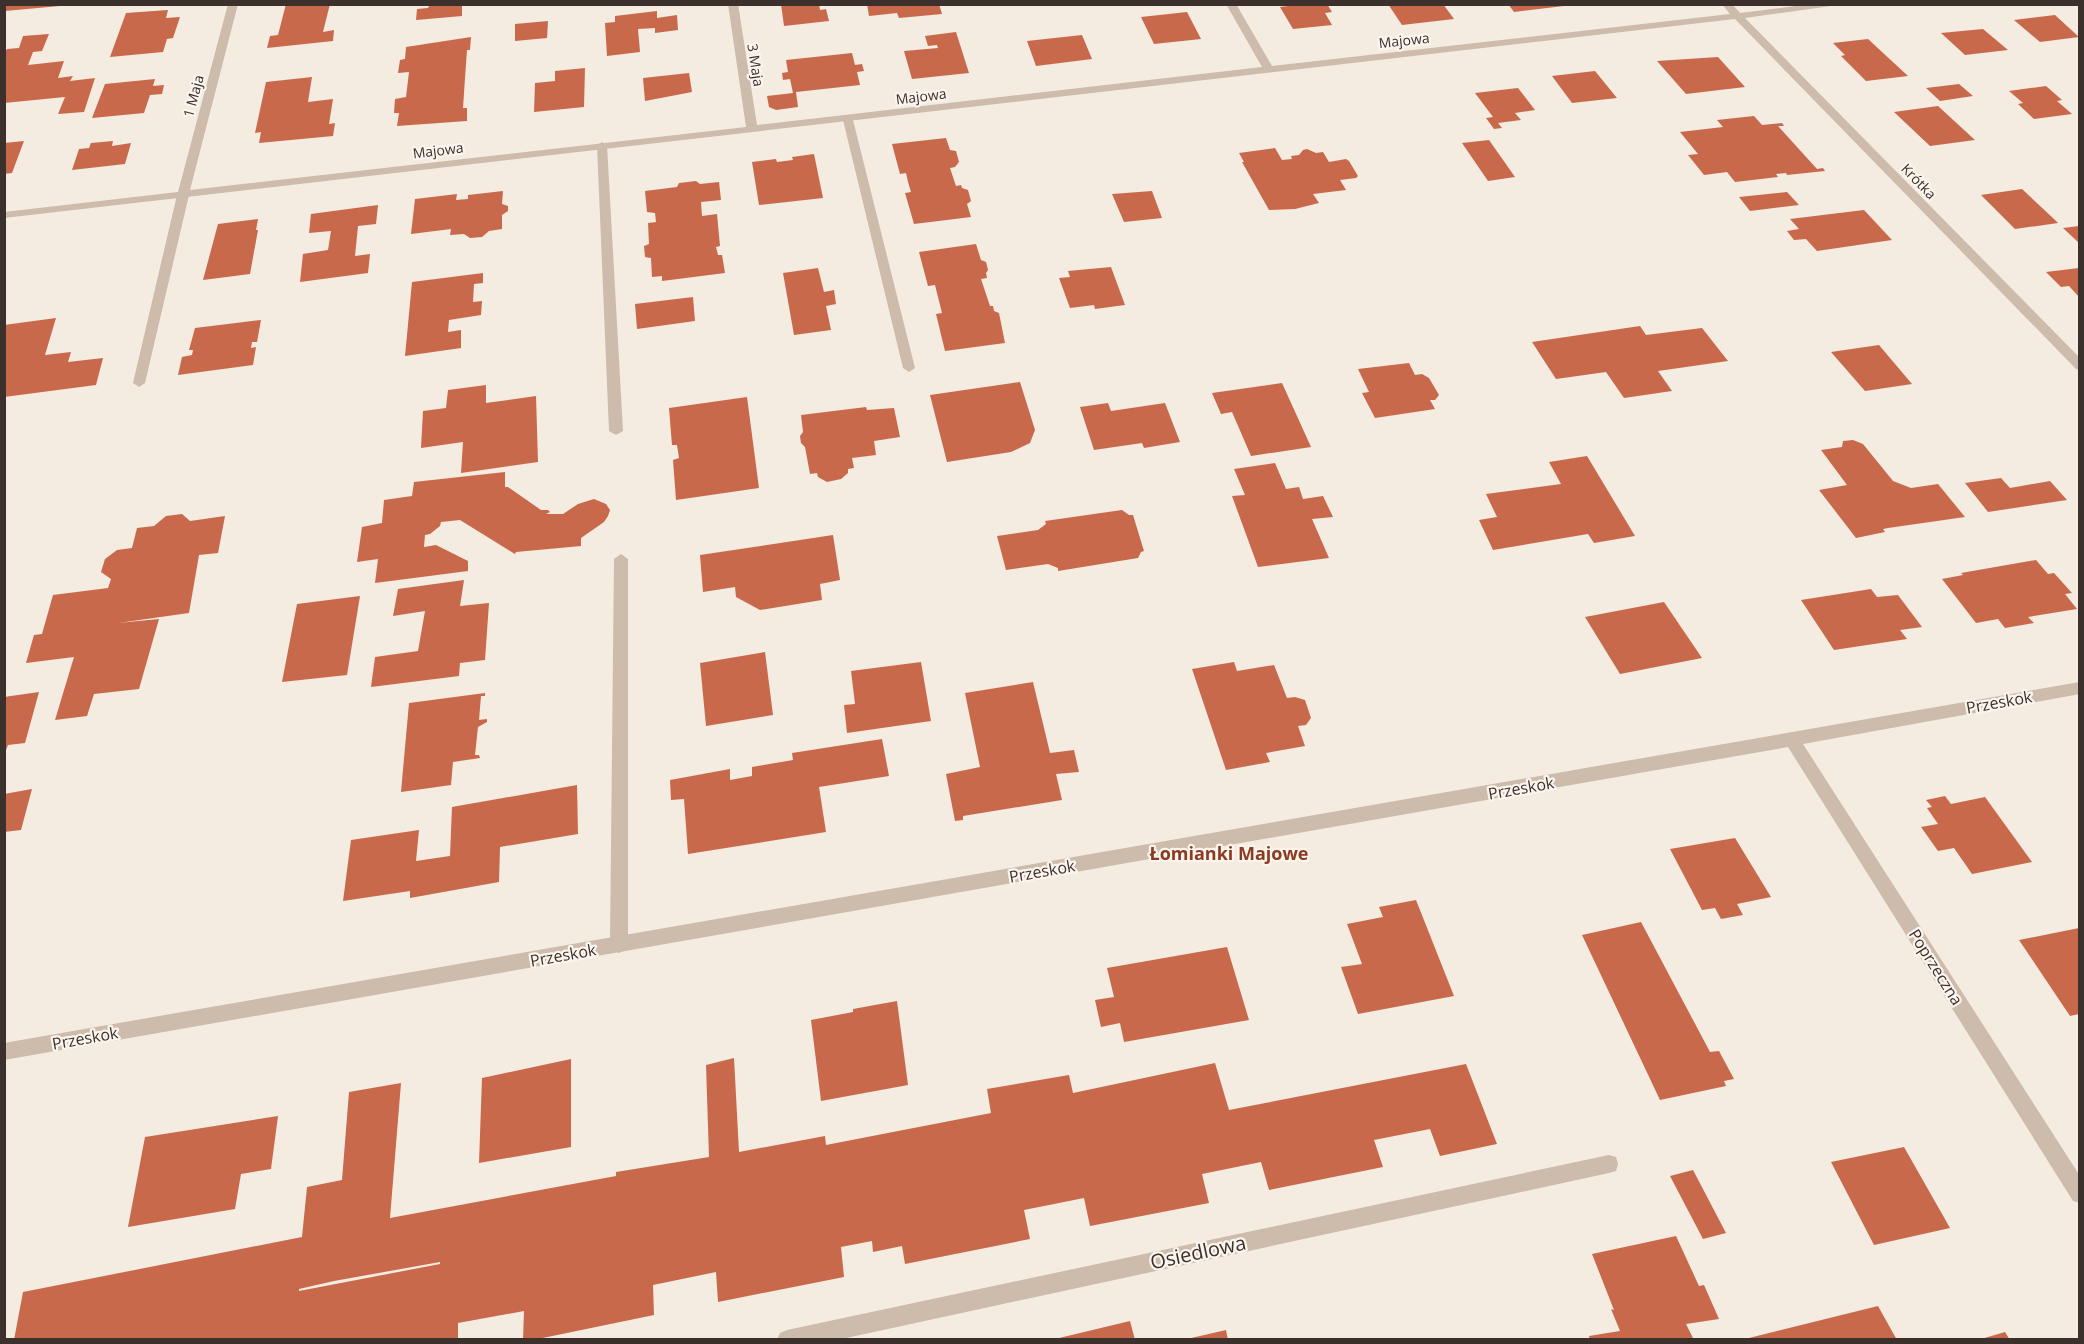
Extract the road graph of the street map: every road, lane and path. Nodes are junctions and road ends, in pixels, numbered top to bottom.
1 (233, 4) edge
2 (733, 4) edge
3 (1231, 4) edge
4 (1726, 4) edge
5 (1841, 4) edge
6 (1738, 17) junction
7 (1269, 70) junction
8 (848, 120) junction
9 (752, 129) junction
10 (602, 145) junction
11 (183, 195) junction
12 (4, 215) edge
13 (2079, 366) edge
14 (909, 368) dead end
15 (139, 384) dead end
16 (616, 431) dead end
17 (621, 559) dead end
18 (2079, 688) edge
19 (1792, 740) junction
20 (620, 945) junction
21 (4, 1052) edge
22 (1609, 1164) dead end
23 (2079, 1194) edge
24 (787, 1340) edge

1 - 11 street, 1 Maja
2 - 9 street, 3 Maja
3 - 7 street
4 - 6 street, Krótka
5 - 6 street, Majowa
6 - 7 street, Majowa
6 - 13 street, Krótka
7 - 8 street, Majowa
8 - 9 street, Majowa
8 - 14 street
9 - 10 street, Majowa
10 - 11 street, Majowa
10 - 16 street
11 - 12 street, Majowa
11 - 15 street, 1 Maja
17 - 20 street
18 - 19 street, Przeskok
19 - 20 street, Przeskok
19 - 23 street, Poprzeczna
20 - 21 street, Przeskok
22 - 24 street, Osiedlowa

